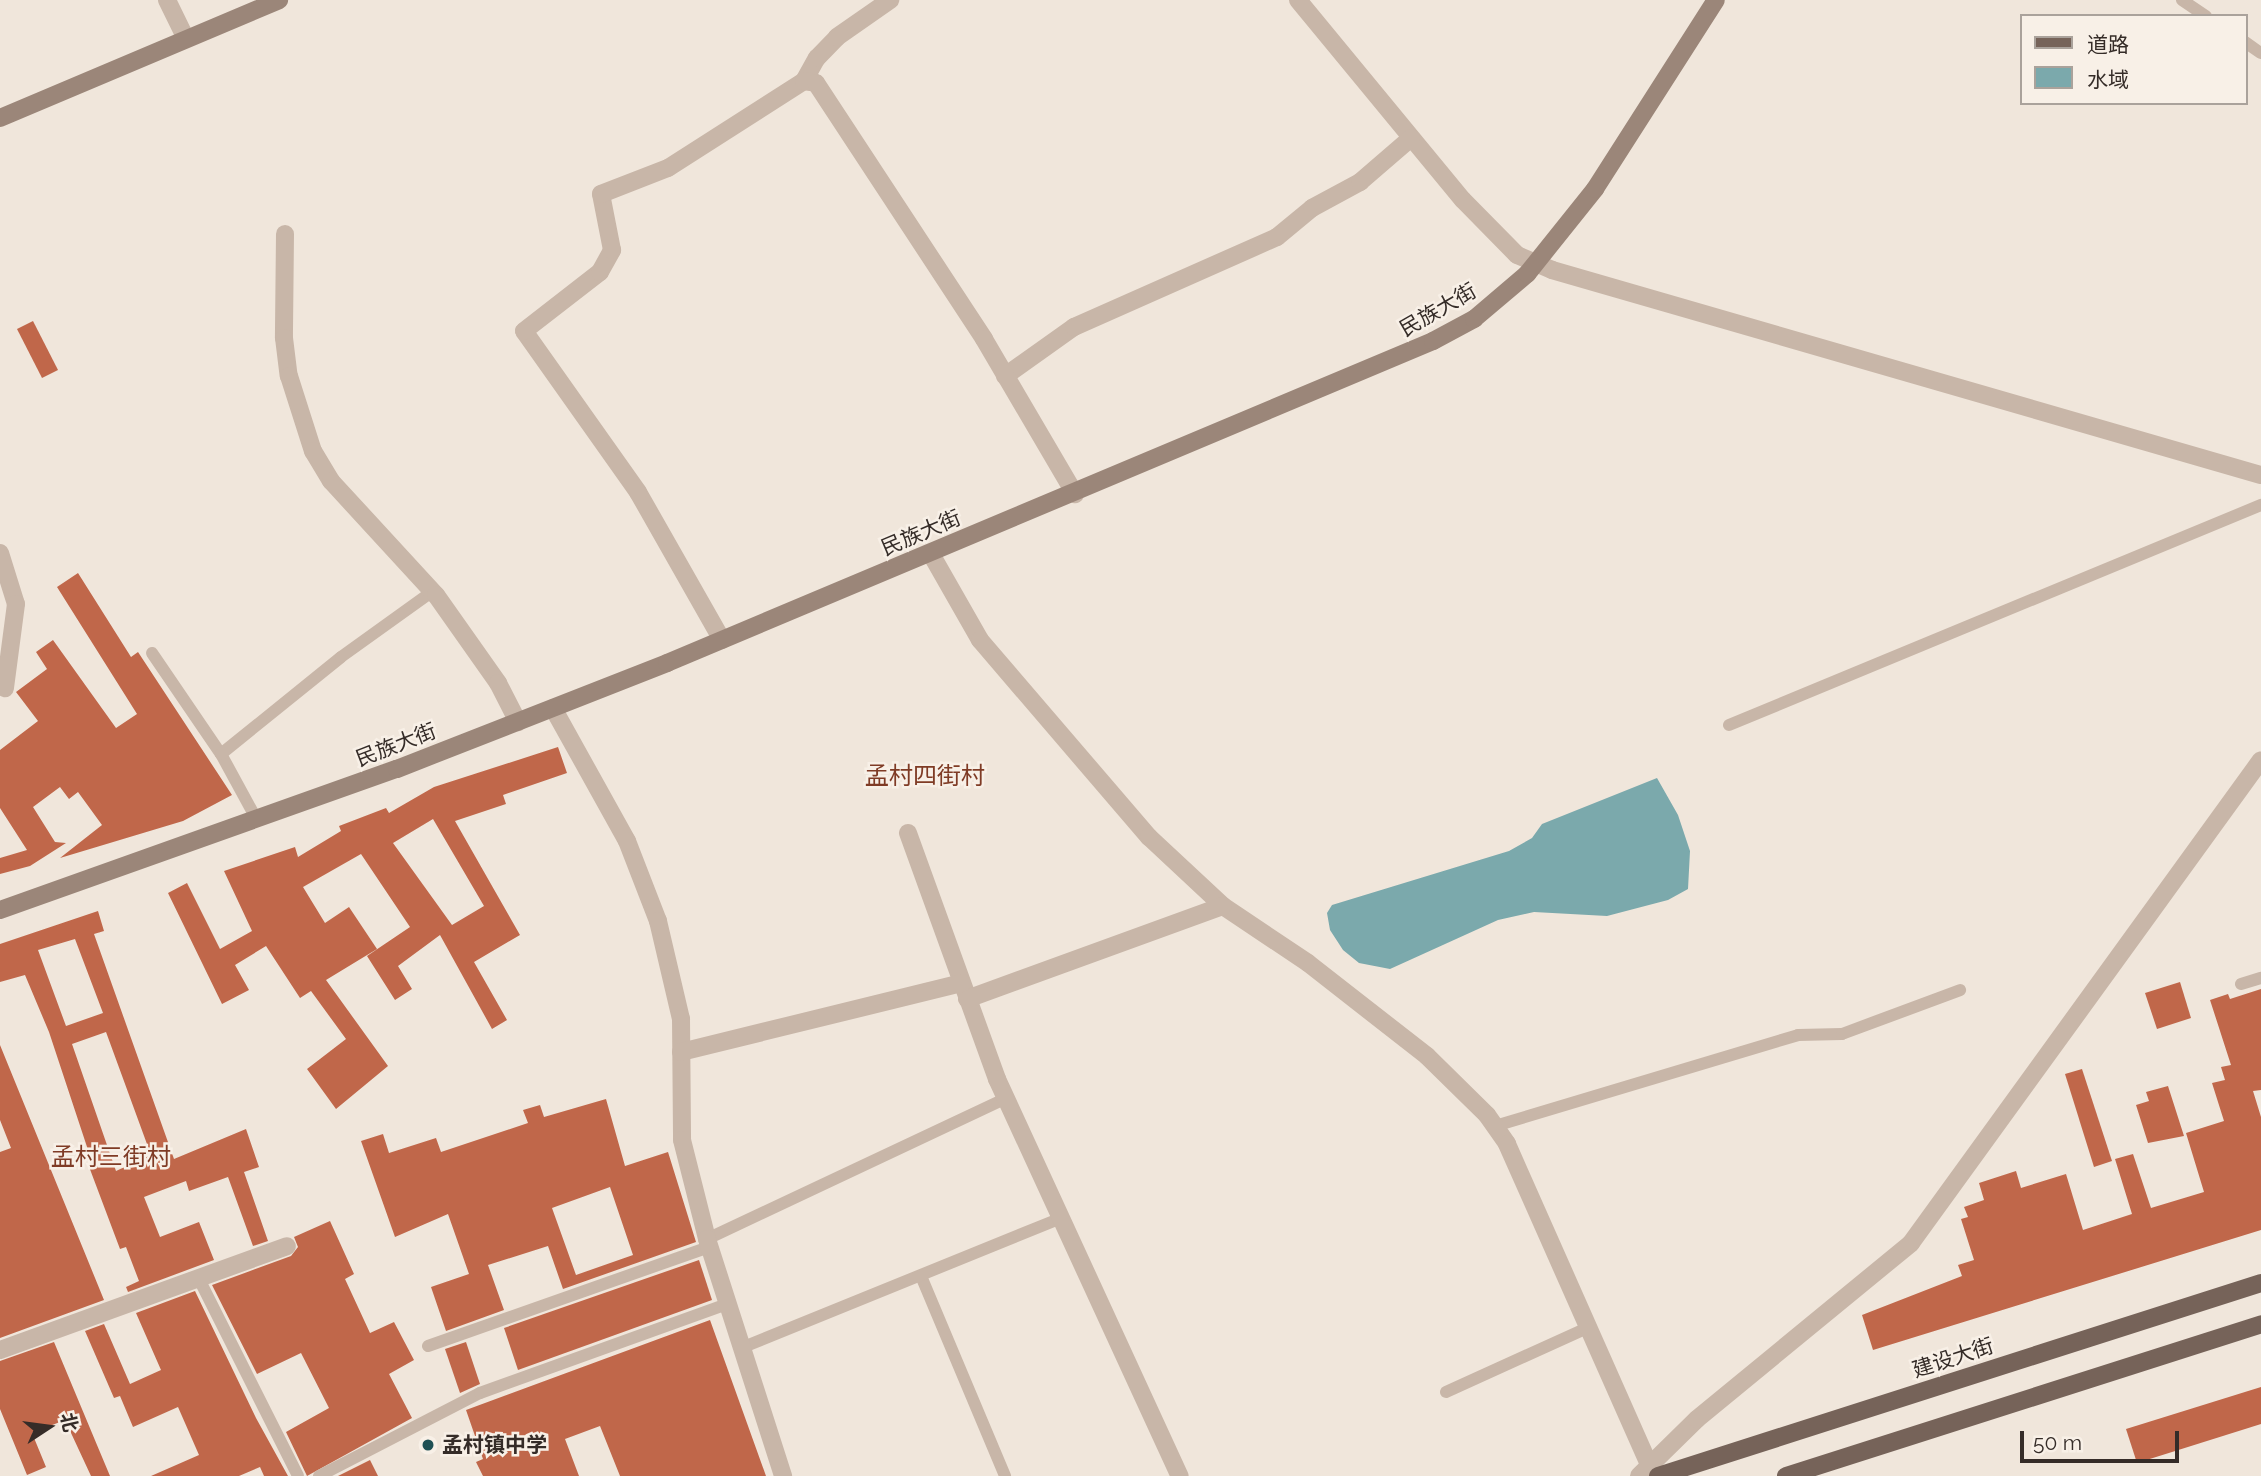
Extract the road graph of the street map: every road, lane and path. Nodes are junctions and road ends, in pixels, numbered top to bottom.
1 (167, 0) edge
2 (279, 0) edge
3 (890, 0) edge
4 (1298, 0) edge
5 (1716, 0) edge
6 (2182, 0) edge
7 (2203, 14) edge
8 (186, 39) junction
9 (804, 81) junction
10 (0, 118) edge
11 (1411, 138) junction
12 (285, 234) dead end
13 (1536, 264) junction
14 (1005, 376) junction
15 (2261, 475) edge
16 (1075, 494) junction
17 (2261, 505) edge
18 (0, 553) edge
19 (931, 554) junction
20 (433, 591) junction
21 (722, 640) junction
22 (152, 653) dead end
23 (5, 688) dead end
24 (553, 708) junction
25 (518, 722) junction
26 (1729, 725) dead end
27 (220, 754) junction
28 (2261, 760) edge
29 (257, 820) junction
30 (908, 833) dead end
31 (1223, 906) junction
32 (0, 910) edge
33 (2261, 978) edge
34 (2241, 984) dead end
35 (1960, 990) dead end
36 (964, 991) junction
37 (681, 1052) junction
38 (1006, 1098) junction
39 (1494, 1126) junction
40 (1061, 1219) junction
41 (708, 1243) junction
42 (287, 1246) dead end
43 (921, 1276) junction
44 (199, 1279) junction
45 (2261, 1283) edge
46 (727, 1304) junction
47 (2261, 1324) edge
48 (1587, 1328) junction
49 (428, 1346) dead end
50 (741, 1348) junction
51 (0, 1350) edge
52 (1446, 1392) dead end
53 (1649, 1473) edge
54 (298, 1476) edge
55 (319, 1476) edge
56 (783, 1476) edge
57 (1005, 1476) edge
58 (1180, 1476) edge
59 (1786, 1476) edge

1 - 8 street
2 - 8 main road
3 - 9 street
4 - 11 street
5 - 13 main road, 民族大街
6 - 7 lane
8 - 10 main road
9 - 14 street
9 - 21 street
11 - 13 street
11 - 14 street
12 - 20 street
13 - 15 street
13 - 16 main road, 民族大街
14 - 16 street
16 - 19 main road, 民族大街
17 - 26 lane
18 - 23 street
19 - 21 main road, 民族大街
19 - 31 street
20 - 25 street
20 - 27 lane
21 - 24 main road, 民族大街
22 - 27 lane
24 - 25 main road, 民族大街
24 - 37 street
25 - 29 main road, 民族大街
27 - 29 lane
28 - 53 street
29 - 32 main road, 民族大街
30 - 36 street
31 - 36 street
31 - 39 street
33 - 34 lane
35 - 39 lane
36 - 37 street
36 - 38 street
37 - 41 street
38 - 40 street
38 - 41 lane
39 - 48 street
40 - 43 lane
40 - 58 street
41 - 46 street
41 - 49 lane
42 - 44 street
43 - 50 lane
43 - 57 lane
44 - 51 street
44 - 54 lane
45 - 53 main road, 建设大街
46 - 50 street
46 - 55 lane
47 - 59 main road
48 - 52 lane
48 - 53 street
50 - 56 street

